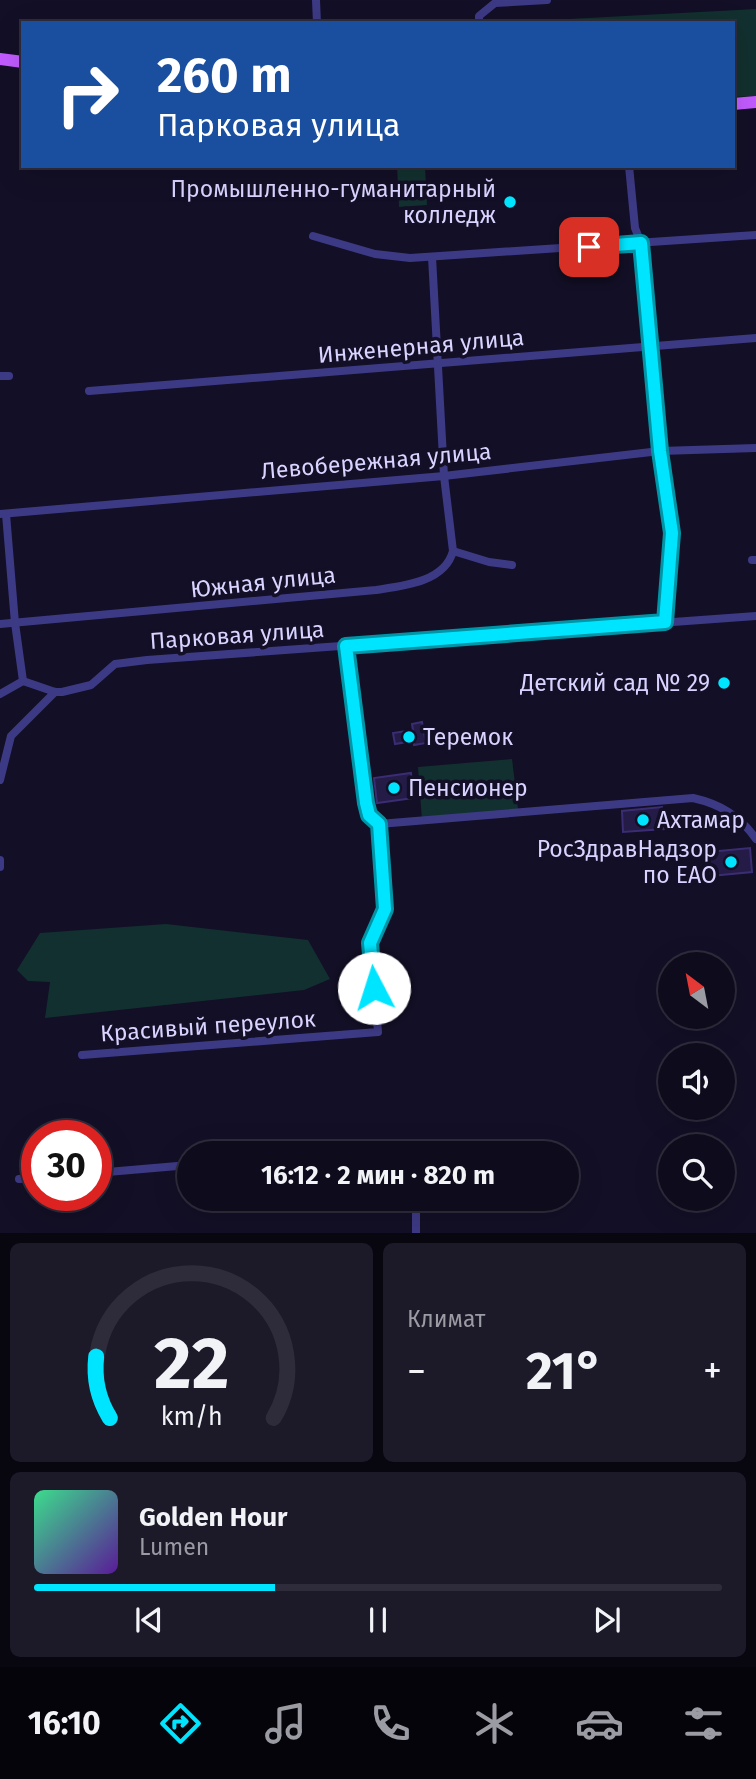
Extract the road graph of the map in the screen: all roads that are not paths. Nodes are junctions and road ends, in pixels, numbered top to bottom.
1 (316, 0) edge
2 (547, 0) edge
3 (317, 21) edge
4 (479, 21) edge
5 (0, 59) edge
6 (21, 62) edge
7 (756, 102) edge
8 (735, 104) edge
9 (629, 168) edge
10 (756, 235) edge
11 (313, 236) dead end
12 (641, 243) junction
13 (432, 257) junction
14 (756, 338) edge
15 (650, 347) junction
16 (438, 363) junction
17 (89, 391) dead end
18 (756, 447) edge
19 (660, 451) junction
20 (444, 476) junction
21 (3, 514) edge
22 (453, 551) junction
23 (512, 565) dead end
24 (756, 616) edge
25 (665, 622) junction
26 (15, 623) junction
27 (0, 625) edge
28 (346, 646) junction
29 (23, 681) junction
30 (55, 692) junction
31 (0, 694) edge
32 (0, 780) edge
33 (379, 824) junction
34 (756, 839) edge
35 (0, 860) edge
36 (0, 866) edge
37 (82, 1055) dead end
38 (177, 1167) edge
39 (112, 1172) edge
40 (416, 1211) edge
41 (416, 1233) edge

1 - 3 street
2 - 4 street
5 - 6 main road
7 - 8 main road
9 - 12 street
10 - 12 street
11 - 13 street
12 - 13 street
12 - 15 street
13 - 16 street
14 - 15 street, Инженерная улица
15 - 16 street, Инженерная улица
15 - 19 street
16 - 17 street, Инженерная улица
16 - 20 street
18 - 19 street, Левобережная улица
19 - 20 street, Левобережная улица
19 - 25 street
20 - 21 street, Левобережная улица
20 - 22 street
21 - 26 street
22 - 23 street
22 - 26 street, Южная улица
24 - 25 street, Парковая улица
25 - 28 street, Парковая улица
26 - 27 street, Южная улица
26 - 29 street
28 - 30 street, Парковая улица
28 - 33 street
29 - 30 street, Парковая улица
29 - 31 street
30 - 32 street
33 - 34 street
33 - 37 street, Красивый переулок
35 - 36 street
38 - 39 street
40 - 41 street

